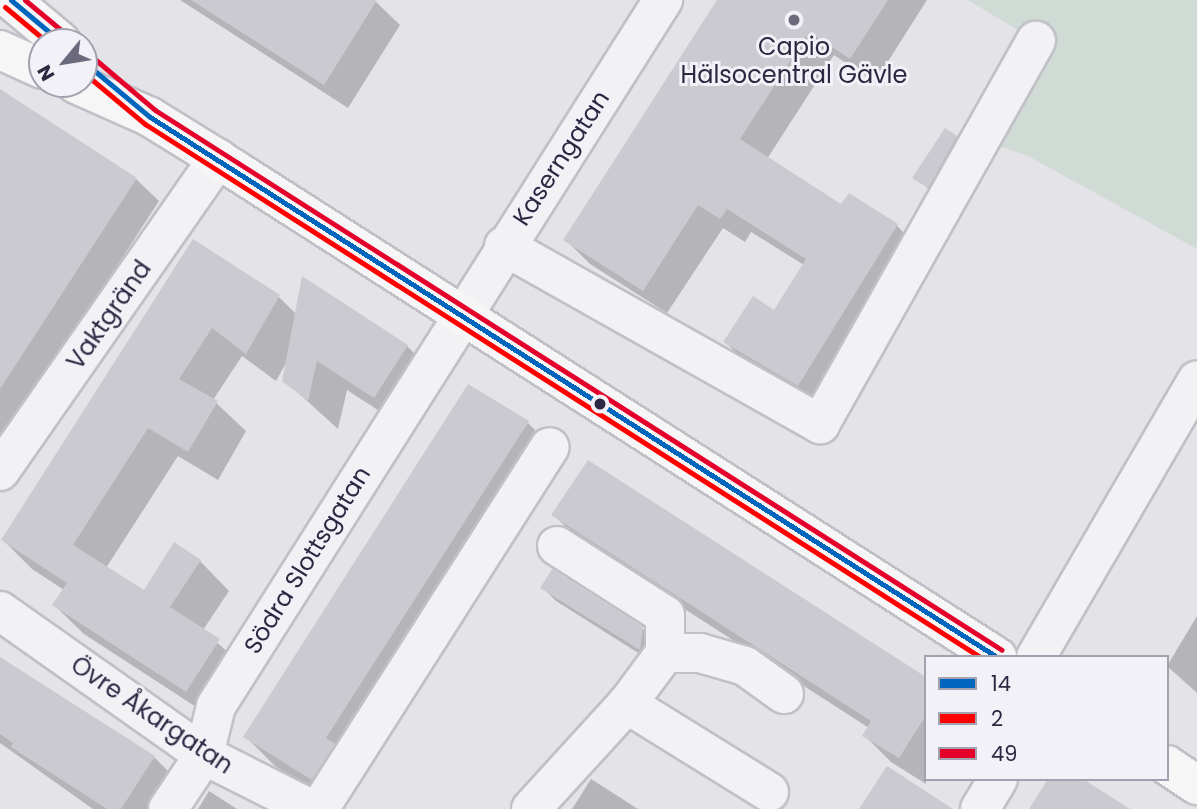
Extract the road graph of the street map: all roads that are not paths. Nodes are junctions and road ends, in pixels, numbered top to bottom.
1 (11, 0) edge
2 (663, 0) edge
3 (44, 28) edge
4 (1037, 41) dead end
5 (0, 50) edge
6 (28, 63) edge
7 (98, 74) edge
8 (98, 94) edge
9 (150, 117) junction
10 (218, 159) junction
11 (503, 246) junction
12 (460, 317) junction
13 (1197, 380) edge
14 (551, 447) dead end
15 (0, 471) edge
16 (557, 546) dead end
17 (0, 611) edge
18 (665, 653) junction
19 (994, 655) edge
20 (1037, 655) edge
21 (784, 694) dead end
22 (627, 704) junction
23 (204, 755) junction
24 (1169, 766) edge
25 (997, 781) edge
26 (1197, 785) edge
27 (769, 792) dead end
28 (168, 809) edge
29 (311, 809) edge
30 (319, 809) edge
31 (531, 809) edge
32 (979, 809) edge

1 - 3 main road
2 - 11 street, Kaserngatan
4 - 11 street
5 - 6 main road
7 - 9 main road
8 - 9 main road
9 - 10 main road
10 - 12 main road
10 - 15 street, Vaktgränd
11 - 12 street, Kaserngatan
12 - 19 main road
12 - 23 street, Södra Slottsgatan
13 - 20 street
14 - 30 street
16 - 18 street
17 - 23 street, Övre Åkargatan
18 - 21 street
18 - 22 street
22 - 27 street
22 - 31 street
23 - 28 street, Södra Slottsgatan
23 - 29 street, Övre Åkargatan
24 - 26 main road
25 - 32 street

